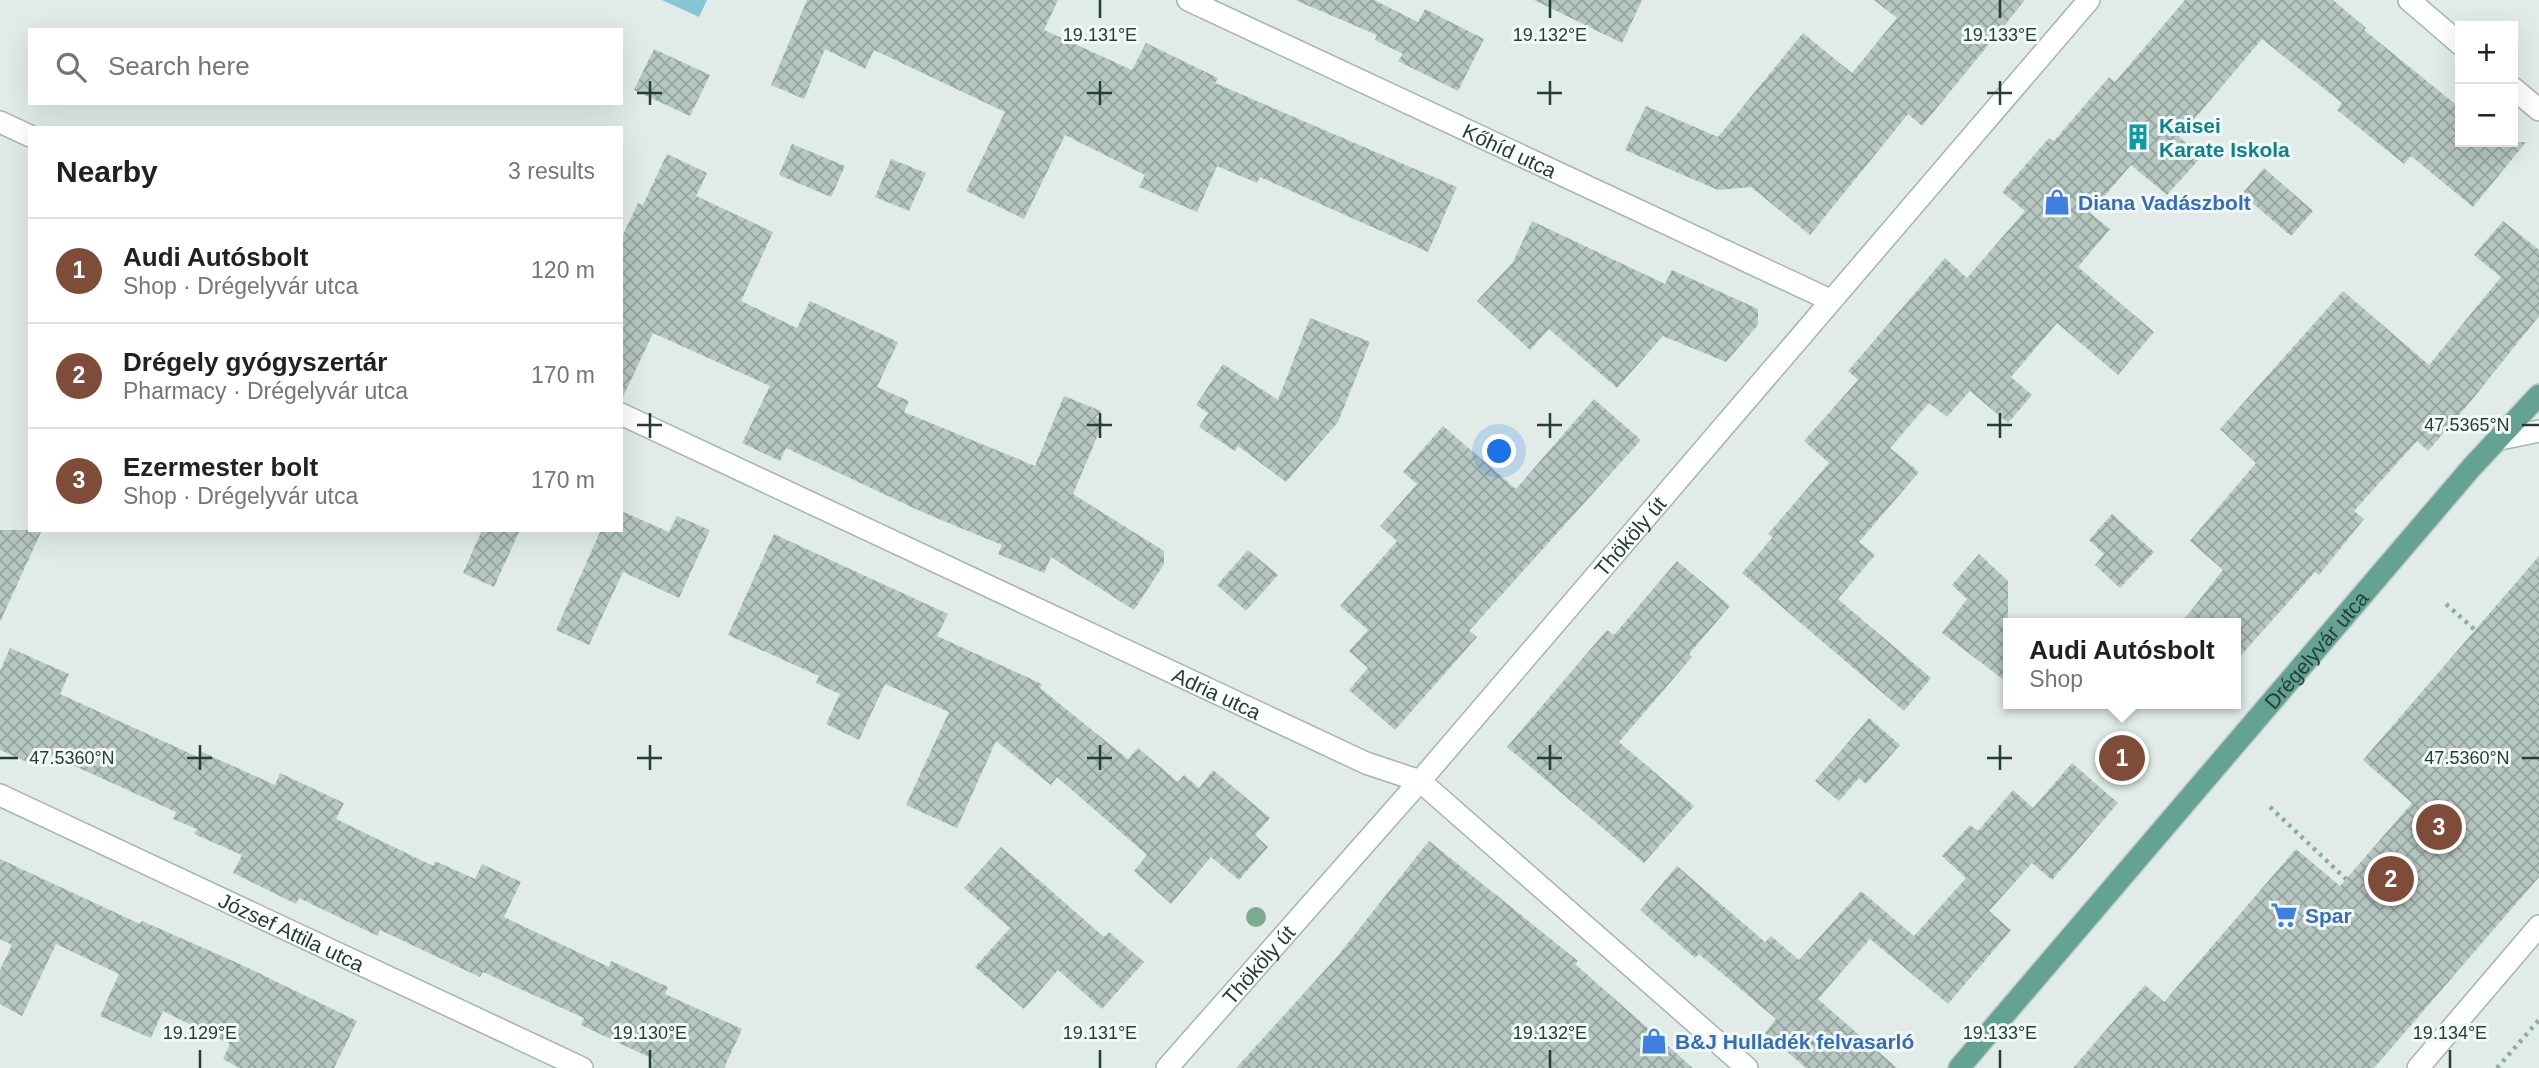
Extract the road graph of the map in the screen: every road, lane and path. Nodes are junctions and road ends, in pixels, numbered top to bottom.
1 (1188, 0) edge
2 (2089, 0) edge
3 (2409, 0) edge
4 (2455, 40) edge
5 (2518, 92) edge
6 (2539, 110) edge
7 (0, 122) edge
8 (28, 135) edge
9 (1830, 300) junction
10 (2539, 395) edge
11 (623, 415) edge
12 (2539, 431) edge
13 (2500, 439) junction
14 (2446, 604) dead end
15 (2475, 630) dead end
16 (1420, 781) junction
17 (0, 795) edge
18 (2270, 807) dead end
19 (2346, 879) dead end
20 (2539, 926) edge
21 (2539, 1020) edge
22 (582, 1068) edge
23 (1167, 1068) edge
24 (1747, 1068) edge
25 (1959, 1068) edge
26 (2417, 1068) edge
27 (2497, 1068) edge

1 - 9 street, Kőhíd utca
2 - 9 street, Thököly út
3 - 4 street
5 - 6 street
7 - 8 street
9 - 16 street, Thököly út
10 - 13 main road, Drégelyvár utca
11 - 16 street, Adria utca
12 - 13 street
13 - 25 main road, Drégelyvár utca
14 - 15 path
16 - 23 street, Thököly út
16 - 24 street, Adria utca
17 - 22 street, József Attila utca
18 - 19 path
20 - 26 street
21 - 27 path

